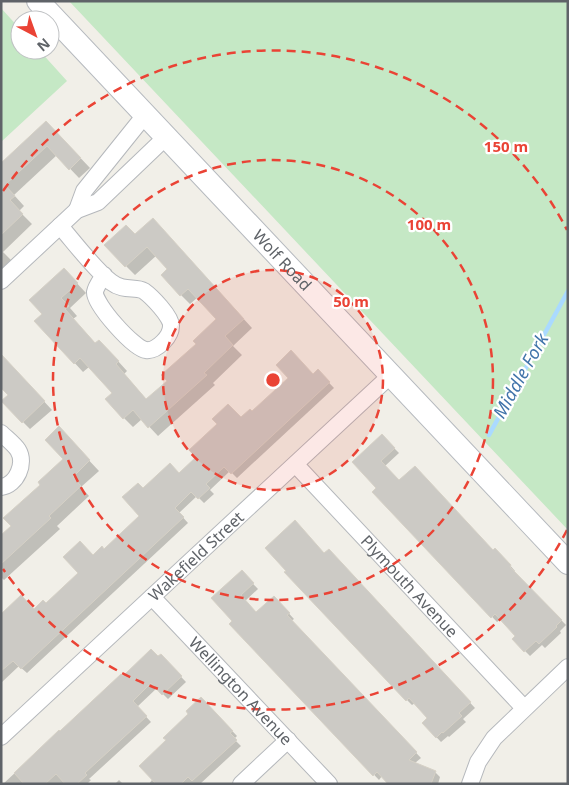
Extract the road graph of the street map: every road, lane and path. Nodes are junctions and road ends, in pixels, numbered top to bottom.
1 (38, 1) edge
2 (145, 115) junction
3 (166, 137) junction
4 (77, 210) junction
5 (60, 226) junction
6 (104, 275) junction
7 (1, 281) edge
8 (391, 375) junction
9 (1, 433) edge
10 (296, 464) junction
11 (1, 487) edge
12 (568, 563) edge
13 (152, 597) junction
14 (568, 667) edge
15 (524, 708) junction
16 (1, 737) edge
17 (288, 740) junction
18 (240, 784) edge
19 (329, 784) edge
20 (470, 784) edge

1 - 2 main road, Wolf Road
2 - 3 main road, Wolf Road
2 - 4 street
3 - 4 street
3 - 8 main road, Wolf Road
4 - 5 street
5 - 6 street
5 - 7 street
6 - 6 street
8 - 10 street, Wakefield Street
8 - 12 main road, Wolf Road
9 - 11 street
10 - 13 street, Wakefield Street
10 - 15 street, Plymouth Avenue
13 - 16 street, Wakefield Street
13 - 17 street, Wellington Avenue
14 - 15 street
15 - 20 street
17 - 18 street
17 - 19 street, Wellington Avenue

